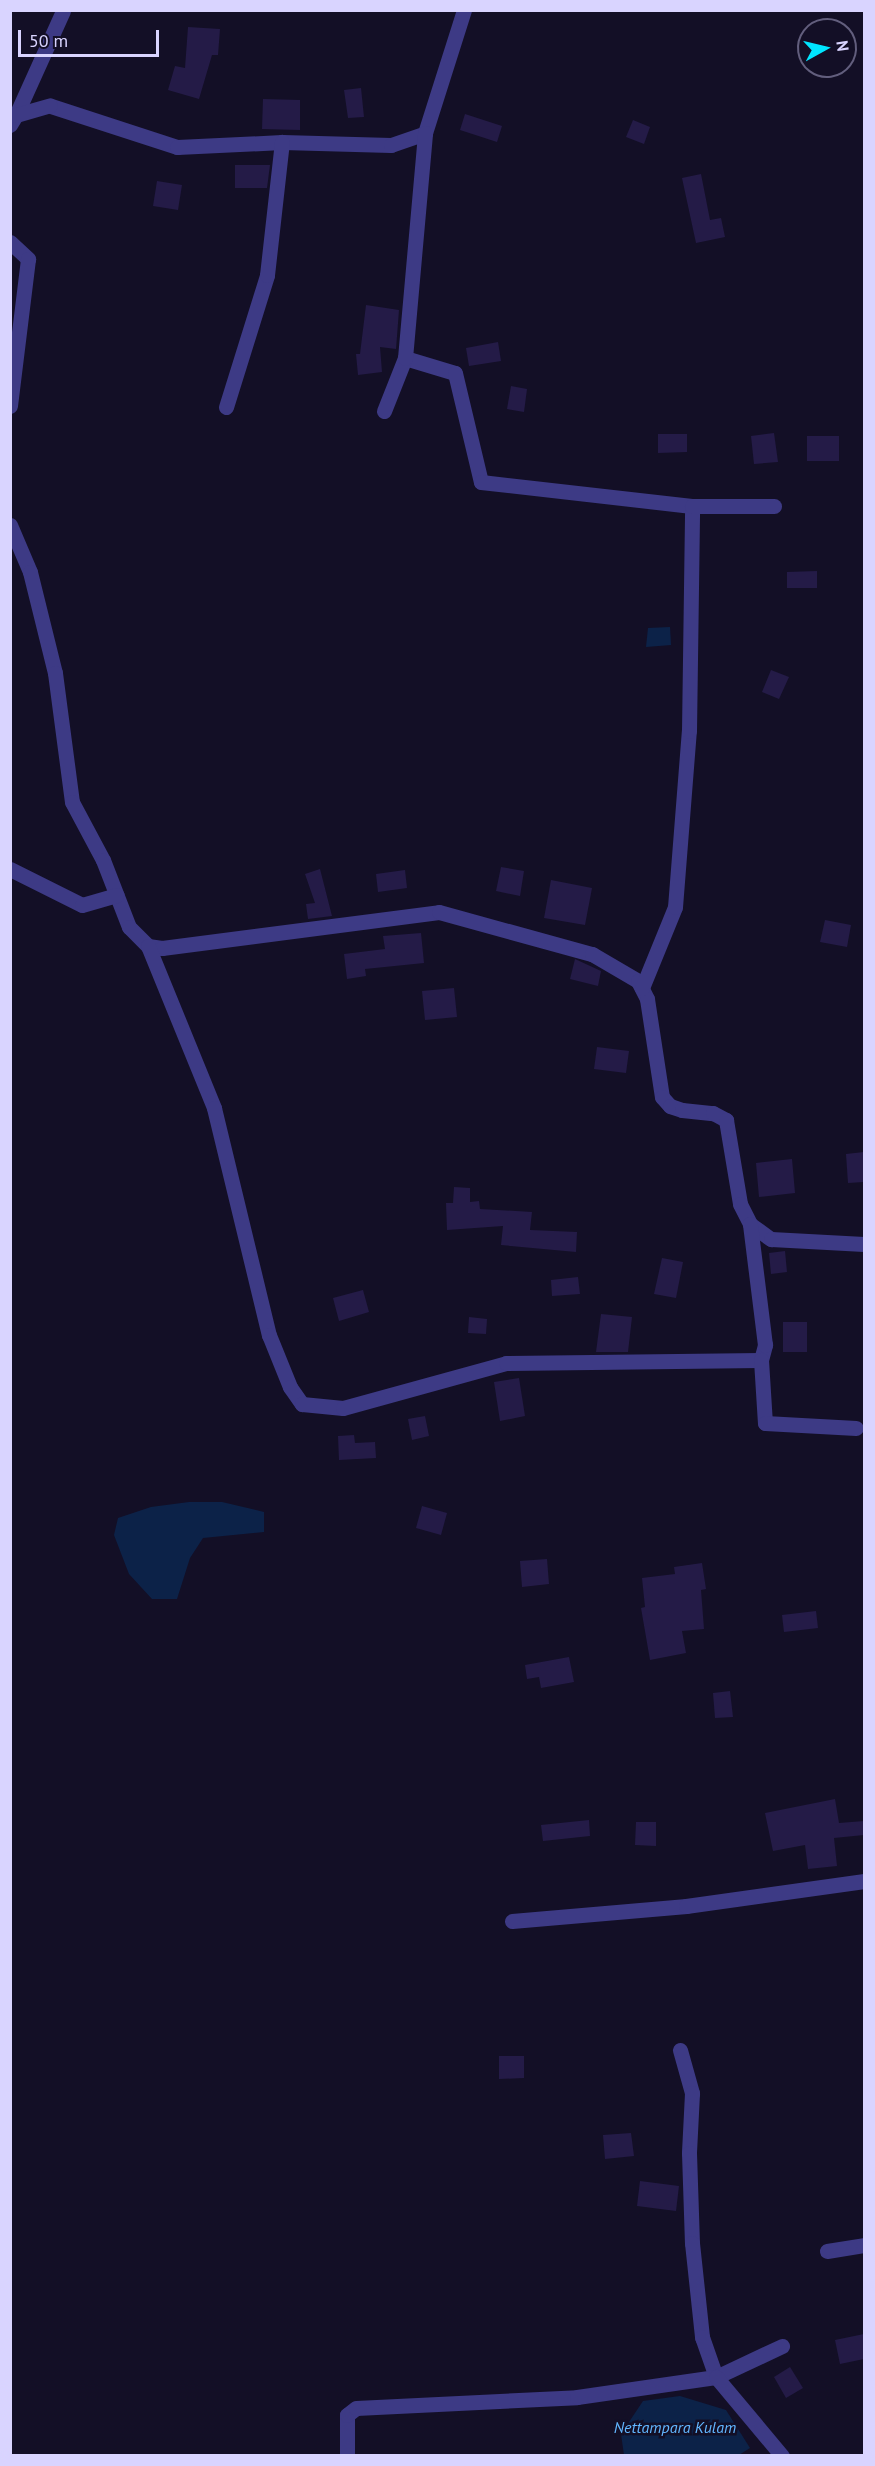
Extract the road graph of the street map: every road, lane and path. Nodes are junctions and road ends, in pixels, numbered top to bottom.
1 (464, 10) edge
2 (63, 11) edge
3 (13, 120) edge
4 (425, 133) junction
5 (282, 142) junction
6 (10, 242) edge
7 (405, 358) junction
8 (10, 406) edge
9 (226, 407) dead end
10 (384, 411) dead end
11 (692, 506) junction
12 (774, 506) dead end
13 (10, 525) edge
14 (10, 869) edge
15 (117, 895) junction
16 (148, 946) junction
17 (642, 988) junction
18 (750, 1224) junction
19 (864, 1244) edge
20 (761, 1359) junction
21 (856, 1428) dead end
22 (864, 1881) edge
23 (512, 1921) dead end
24 (680, 2050) dead end
25 (864, 2245) edge
26 (827, 2252) dead end
27 (782, 2346) dead end
28 (717, 2377) junction
29 (347, 2456) edge
30 (782, 2456) edge

1 - 4 street
2 - 3 street
3 - 5 street
4 - 5 street
4 - 7 street
5 - 9 street
6 - 8 street
7 - 10 street
7 - 11 street
11 - 12 street
11 - 17 street
13 - 15 street
14 - 15 street
15 - 16 street
16 - 17 street
16 - 20 street
17 - 18 street
18 - 19 street
18 - 20 street
20 - 21 street
22 - 23 street
24 - 28 street
25 - 26 street
27 - 28 street
28 - 29 street
28 - 30 street

